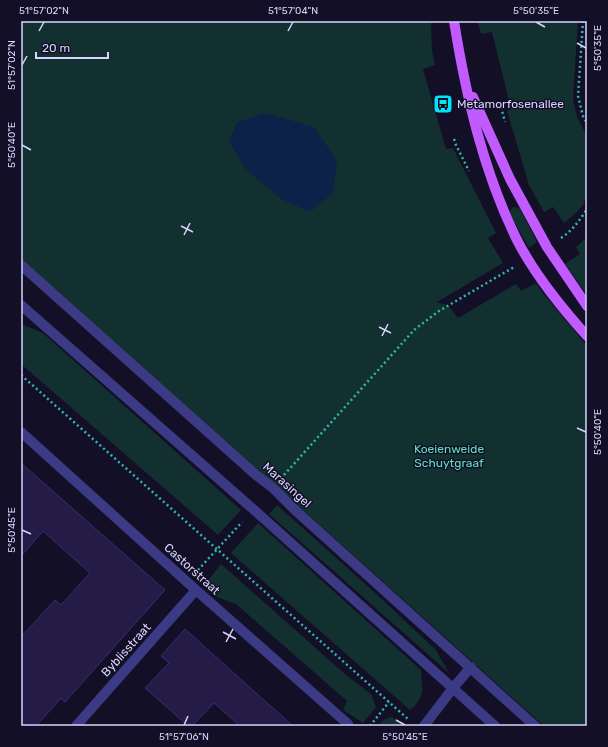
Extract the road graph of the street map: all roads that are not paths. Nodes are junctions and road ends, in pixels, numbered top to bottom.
1 (454, 21) edge
2 (462, 73) junction
3 (21, 265) edge
4 (21, 305) edge
5 (587, 306) edge
6 (587, 336) edge
7 (21, 432) edge
8 (196, 590) junction
9 (471, 668) junction
10 (453, 688) junction
11 (348, 724) dead end
12 (76, 726) edge
13 (424, 726) edge
14 (495, 726) edge
15 (534, 726) edge

1 - 2 main road
2 - 5 main road
2 - 6 main road
3 - 9 street, Marasingel
4 - 10 street
7 - 8 street, Castorstraat
8 - 11 street, Castorstraat
8 - 12 street, Byblisstraat
9 - 10 street
9 - 15 street, Marasingel
10 - 13 street
10 - 14 street

